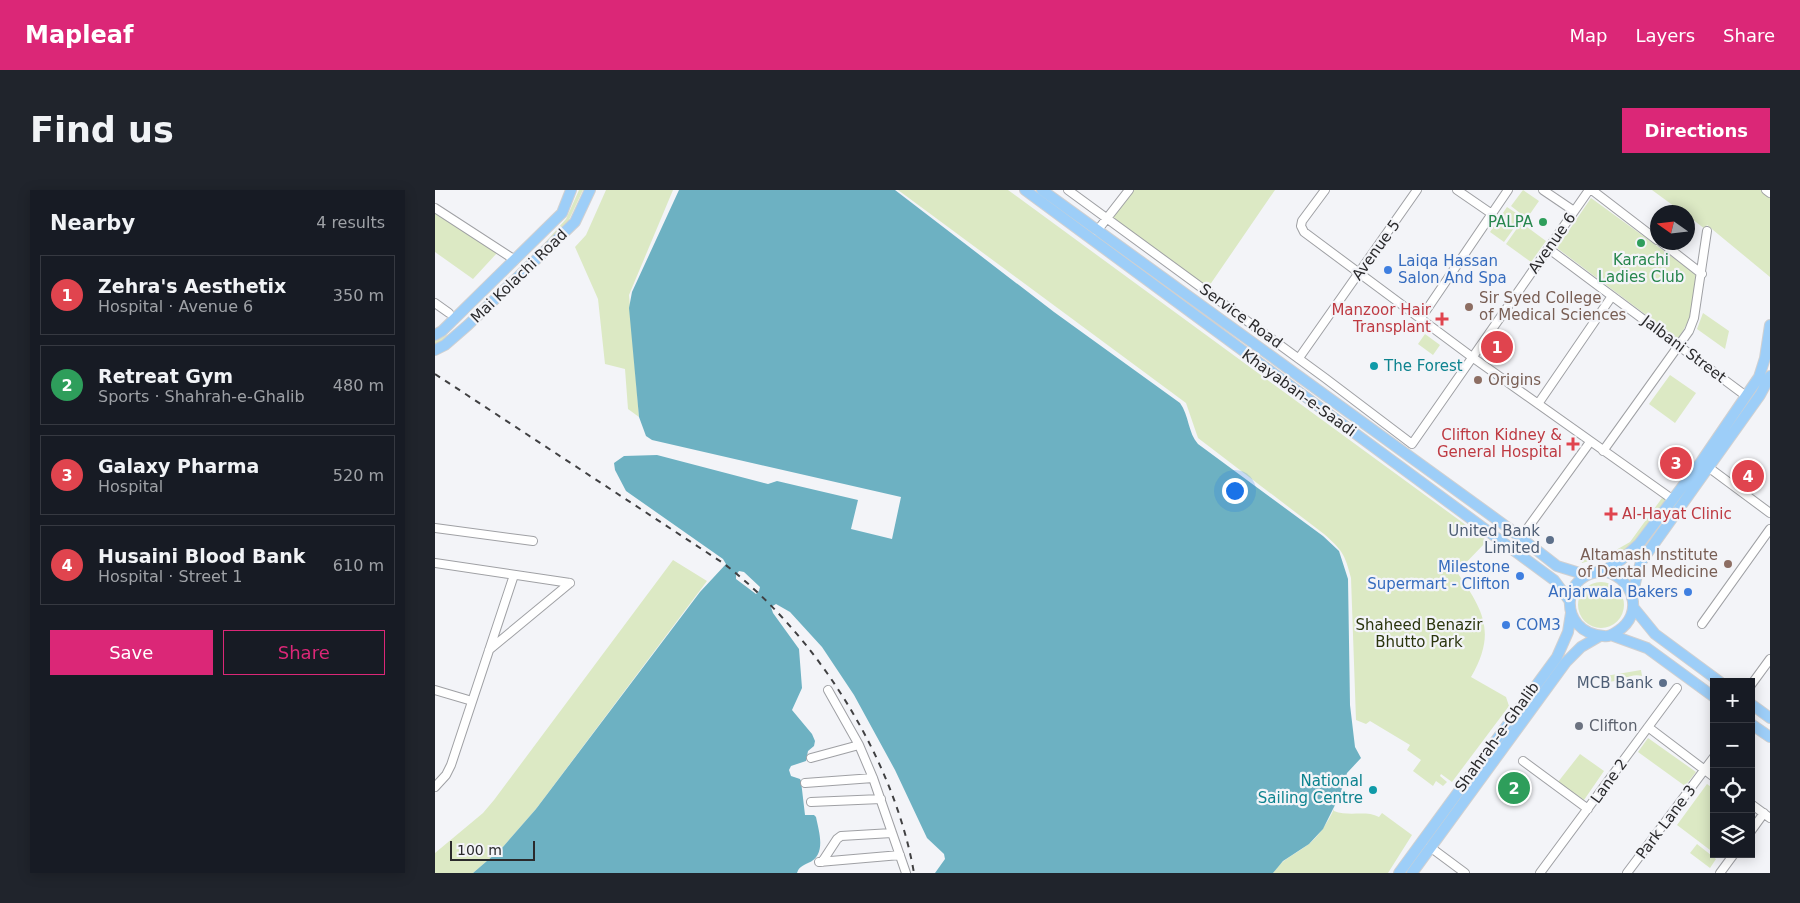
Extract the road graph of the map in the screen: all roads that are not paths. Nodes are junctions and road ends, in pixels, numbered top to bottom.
1 (571, 190) edge
2 (589, 190) edge
3 (1025, 190) edge
4 (1042, 190) edge
5 (1068, 190) edge
6 (1129, 190) edge
7 (1325, 190) edge
8 (1417, 190) edge
9 (1457, 190) edge
10 (1509, 190) edge
11 (1543, 190) edge
12 (1591, 190) edge
13 (1766, 190) edge
14 (1770, 193) edge
15 (435, 208) edge
16 (1574, 211) junction
17 (1492, 214) junction
18 (1107, 218) junction
19 (1097, 231) junction
20 (1707, 231) dead end
21 (1650, 235) edge
22 (1549, 249) junction
23 (1671, 250) edge
24 (515, 260) junction
25 (1359, 272) junction
26 (1702, 274) junction
27 (1612, 296) junction
28 (435, 303) edge
29 (449, 313) dead end
30 (1421, 318) junction
31 (1770, 325) edge
32 (435, 335) edge
33 (1679, 346) junction
34 (435, 350) edge
35 (1472, 357) junction
36 (1299, 358) junction
37 (1770, 376) edge
38 (1746, 396) junction
39 (1538, 404) junction
40 (1590, 442) junction
41 (1412, 444) joint
42 (1603, 451) junction
43 (1705, 465) junction
44 (1672, 499) junction
45 (1770, 513) edge
46 (435, 528) edge
47 (1770, 528) edge
48 (1527, 529) dead end
49 (533, 541) dead end
50 (435, 565) edge
51 (1602, 572) junction
52 (514, 574) junction
53 (1586, 575) junction
54 (1569, 600) junction
55 (1633, 602) junction
56 (1571, 613) junction
57 (1702, 624) dead end
58 (1611, 635) junction
59 (1600, 636) junction
60 (489, 650) junction
61 (1770, 659) edge
62 (1715, 678) edge
63 (1755, 680) edge
64 (1677, 688) dead end
65 (435, 690) edge
66 (828, 690) dead end
67 (1710, 694) edge
68 (472, 701) junction
69 (1755, 707) edge
70 (1770, 718) edge
71 (1648, 727) junction
72 (1755, 727) edge
73 (1770, 737) edge
74 (859, 745) junction
75 (811, 758) dead end
76 (1523, 761) dead end
77 (1710, 762) edge
78 (1704, 770) junction
79 (1710, 774) edge
80 (873, 778) junction
81 (805, 783) dead end
82 (435, 787) edge
83 (881, 799) junction
84 (811, 802) dead end
85 (1755, 807) edge
86 (1588, 809) junction
87 (1767, 815) edge
88 (1755, 826) edge
89 (892, 833) junction
90 (1430, 847) junction
91 (900, 855) junction
92 (1415, 858) junction
93 (1731, 858) edge
94 (1407, 871) edge
95 (906, 873) edge
96 (1465, 873) edge
97 (1540, 873) edge
98 (1627, 873) edge
99 (1720, 873) edge

1 - 24 main road, Mai Kolachi Road
2 - 34 main road, Mai Kolachi Road
3 - 54 main road, Khayaban-e-Saadi
4 - 19 main road, Khayaban-e-Saadi
5 - 18 street, Service Road
6 - 18 street
7 - 25 street
8 - 25 street, Avenue 5
9 - 17 street
10 - 17 street
11 - 16 street
12 - 16 street, Avenue 6
12 - 21 street
13 - 14 street
15 - 24 street
16 - 22 street, Avenue 6
17 - 30 street
18 - 19 street
18 - 36 street, Service Road
19 - 53 main road, Khayaban-e-Saadi
20 - 26 street
22 - 27 street, Jalbani Street
22 - 35 street, Avenue 6
23 - 26 street
24 - 32 main road, Mai Kolachi Road
25 - 30 street
25 - 36 street, Avenue 5
26 - 33 street
27 - 33 street, Jalbani Street
27 - 39 street
28 - 29 street
30 - 35 street
31 - 38 main road
33 - 38 street, Jalbani Street
33 - 42 street
35 - 39 street
35 - 41 street, Avenue 6
36 - 41 street, Service Road
37 - 43 main road
38 - 43 main road
39 - 40 street
40 - 42 street
40 - 48 street
42 - 44 street
43 - 44 main road
43 - 45 street
43 - 55 main road
44 - 51 main road
46 - 49 street
47 - 57 street
50 - 52 street
51 - 53 main road
51 - 55 main road
52 - 60 street
52 - 60 street
53 - 54 main road
54 - 56 main road
55 - 58 main road
55 - 62 main road
56 - 59 main road
56 - 92 main road, Shahrah-e-Ghalib
58 - 59 main road
58 - 67 main road
59 - 90 main road, Shahrah-e-Ghalib
60 - 68 street
61 - 63 street
64 - 71 street, Lane 2
65 - 68 street
66 - 74 street
68 - 82 street
69 - 70 main road
71 - 78 street
71 - 86 street, Lane 2
72 - 73 main road
74 - 75 street
74 - 80 street
76 - 86 street
77 - 78 street, Park Lane 3
78 - 79 street
78 - 98 street, Park Lane 3
80 - 81 street
80 - 83 street
83 - 84 street
83 - 89 street
85 - 87 street
86 - 97 street, Lane 2
87 - 88 street
89 - 91 street
89 - 91 street
90 - 92 main road, Shahrah-e-Ghalib
90 - 96 street
91 - 95 street
92 - 94 main road
93 - 99 street

